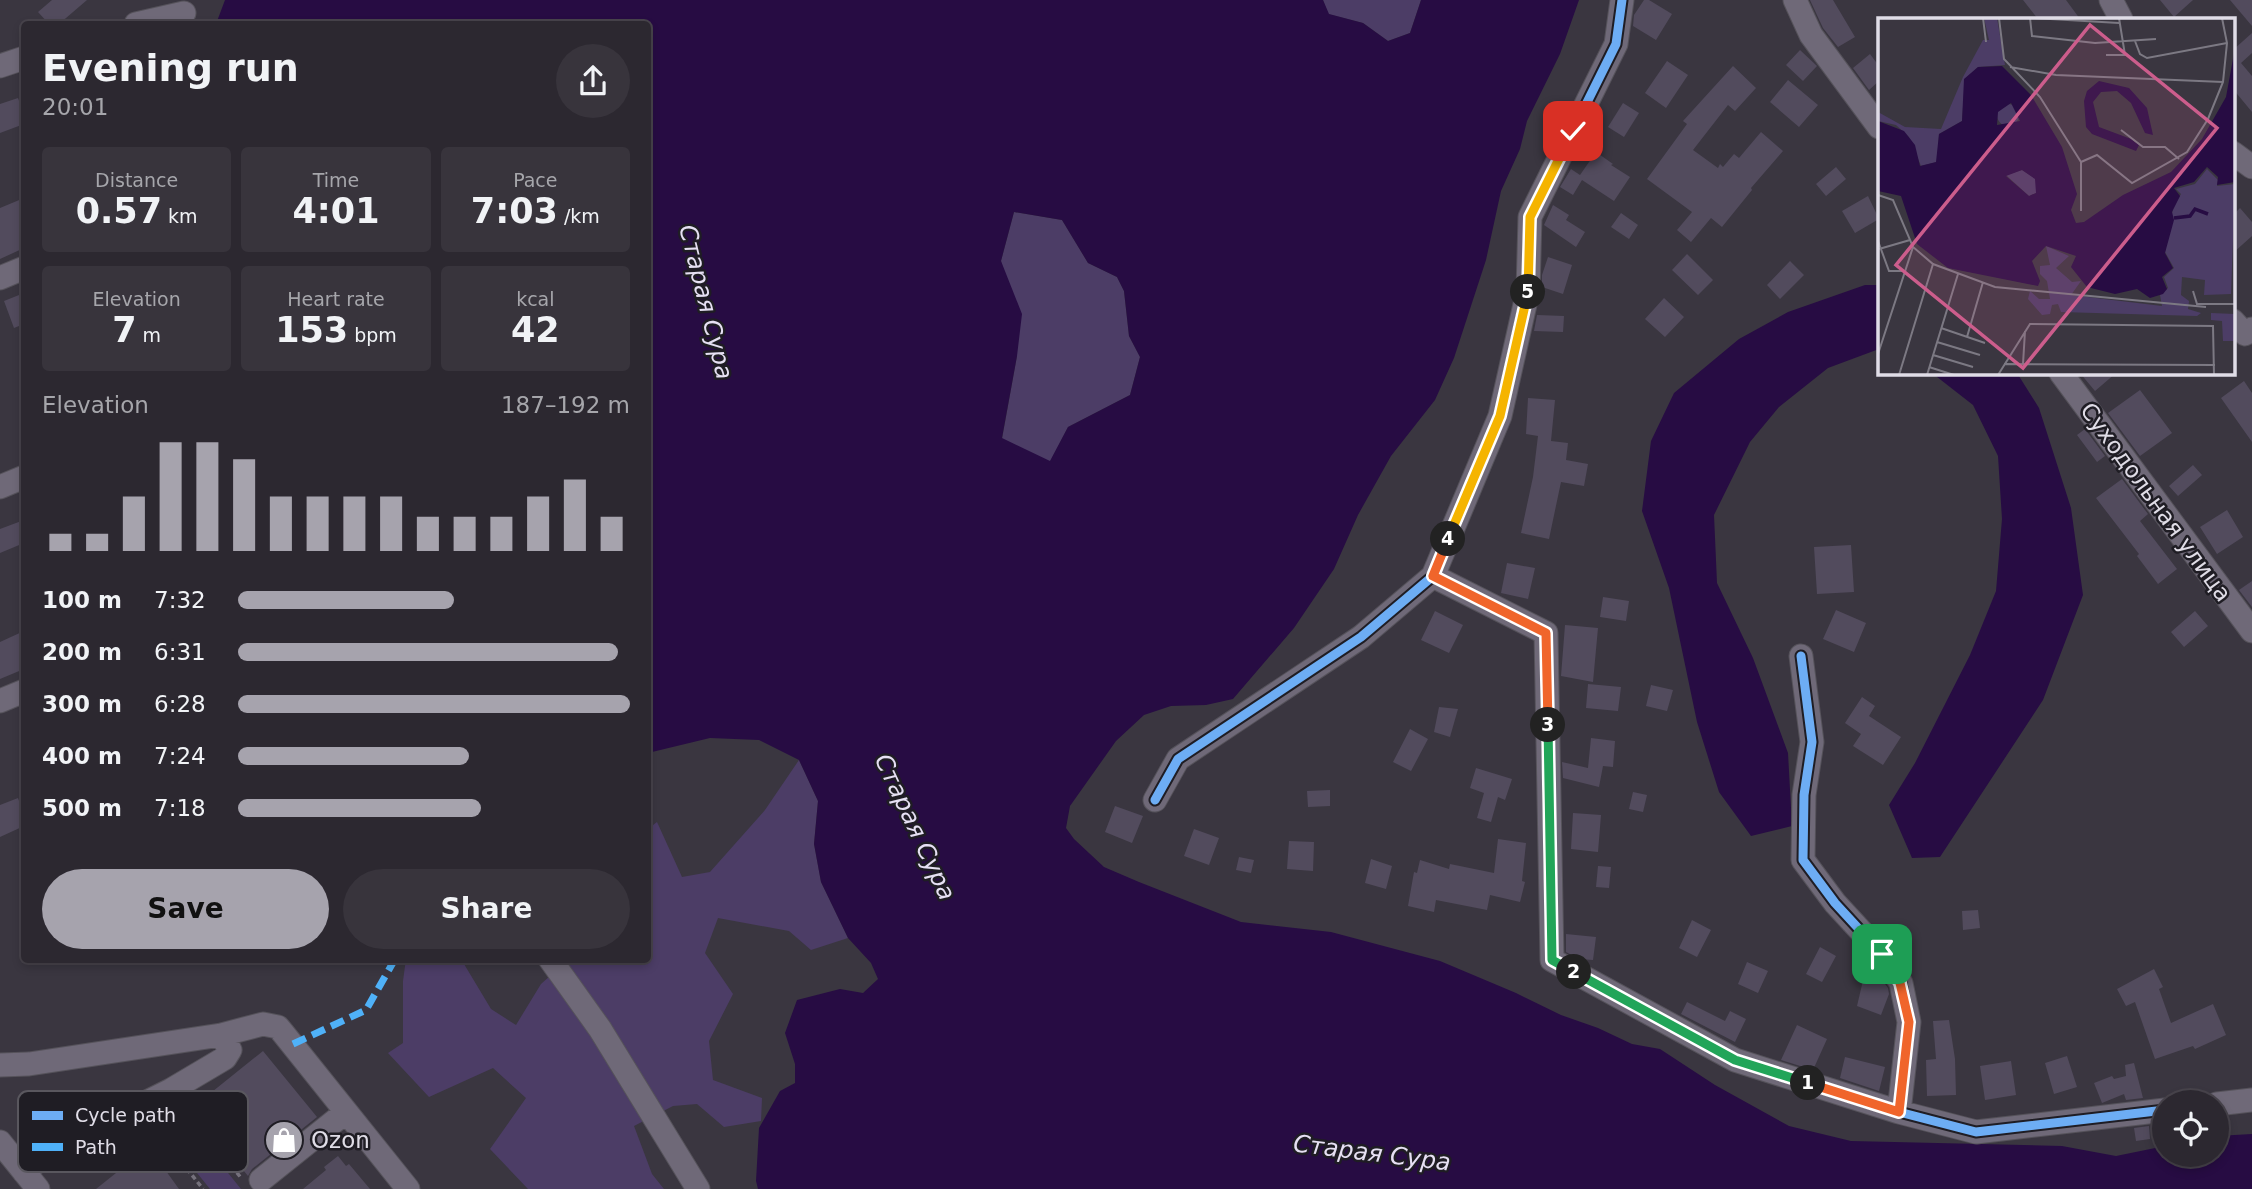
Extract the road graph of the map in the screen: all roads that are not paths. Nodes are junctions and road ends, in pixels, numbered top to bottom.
1 (1622, 0) edge
2 (1795, 0) edge
3 (2110, 0) edge
4 (186, 12) edge
5 (2121, 18) edge
6 (148, 21) edge
7 (21, 59) edge
8 (0, 65) edge
9 (1878, 126) edge
10 (2234, 154) edge
11 (2252, 167) edge
12 (21, 269) edge
13 (0, 278) edge
14 (2062, 374) edge
15 (21, 478) edge
16 (0, 487) edge
17 (1433, 576) junction
18 (2252, 631) edge
19 (1801, 656) dead end
20 (21, 692) edge
21 (0, 701) edge
22 (1155, 800) dead end
23 (553, 963) edge
24 (222, 1035) junction
25 (0, 1065) edge
26 (169, 1091) edge
27 (2252, 1100) edge
28 (2229, 1103) edge
29 (346, 1112) junction
30 (1899, 1112) junction
31 (2152, 1112) edge
32 (0, 1142) edge
33 (18, 1165) edge
34 (252, 1180) road end
35 (408, 1189) edge
36 (698, 1189) edge

1 - 17 street
2 - 9 street
3 - 5 street
4 - 6 street
7 - 8 street
10 - 11 street
12 - 13 street
14 - 18 street, Суходольная улица
15 - 16 street
17 - 22 street
17 - 30 street
19 - 30 street
20 - 21 street
23 - 36 street
24 - 25 street
24 - 26 street
24 - 29 street
27 - 28 street
29 - 34 street
29 - 35 street
30 - 31 street
32 - 33 street

